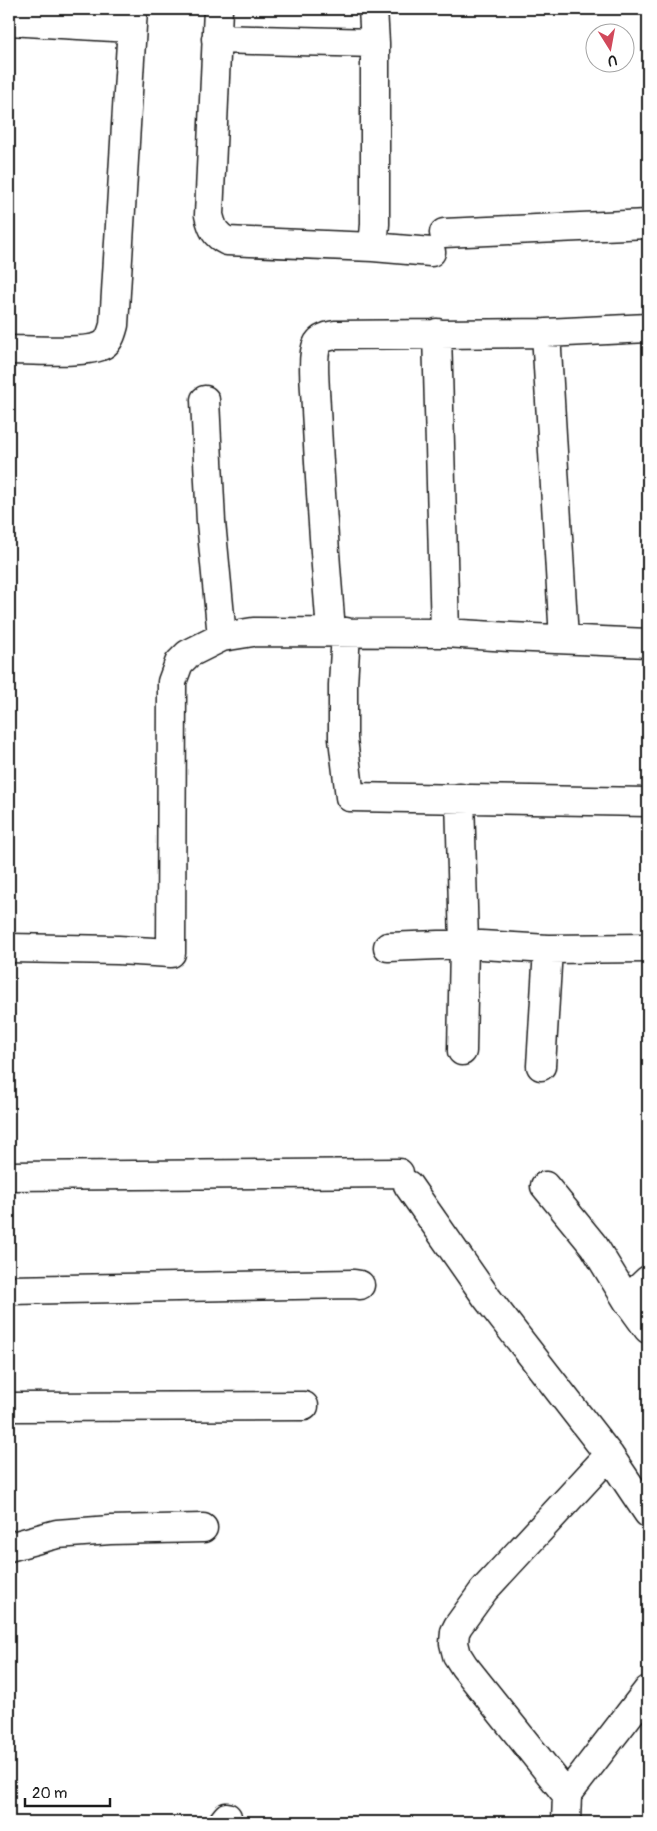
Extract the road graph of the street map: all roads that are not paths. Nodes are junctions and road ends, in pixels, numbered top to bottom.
1 (218, 9) edge
2 (372, 9) edge
3 (132, 18) edge
4 (9, 21) edge
5 (216, 39) junction
6 (375, 43) junction
7 (648, 224) edge
8 (373, 247) junction
9 (648, 328) edge
10 (437, 333) junction
11 (546, 333) junction
12 (9, 350) edge
13 (206, 400) dead end
14 (338, 632) junction
15 (445, 633) junction
16 (222, 637) junction
17 (564, 639) junction
18 (648, 642) edge
19 (460, 798) junction
20 (648, 802) edge
21 (464, 944) junction
22 (388, 947) dead end
23 (9, 948) edge
24 (648, 948) edge
25 (548, 949) junction
26 (462, 1051) dead end
27 (541, 1066) dead end
28 (9, 1176) edge
29 (545, 1186) dead end
30 (648, 1280) edge
31 (360, 1285) dead end
32 (9, 1290) edge
33 (627, 1300) junction
34 (648, 1330) edge
35 (304, 1406) dead end
36 (9, 1407) edge
37 (609, 1456) junction
38 (648, 1513) edge
39 (203, 1528) dead end
40 (9, 1547) edge
41 (648, 1690) edge
42 (567, 1795) junction
43 (566, 1822) edge

1 - 5 street
2 - 6 street
3 - 4 street
3 - 12 street
5 - 6 street
5 - 8 street
6 - 8 street
7 - 8 street
9 - 11 street
10 - 11 street
10 - 14 street
10 - 15 street
11 - 17 street
13 - 16 street
14 - 15 street
14 - 16 street
14 - 19 street
15 - 17 street
16 - 23 street
17 - 18 street
19 - 20 street
19 - 21 street
21 - 22 street
21 - 25 street
21 - 26 street
24 - 25 street
25 - 27 street
28 - 37 street
29 - 33 street
30 - 33 street
31 - 32 street
33 - 34 street
35 - 36 street
37 - 38 street
37 - 42 street
39 - 40 street
41 - 42 street
42 - 43 street

